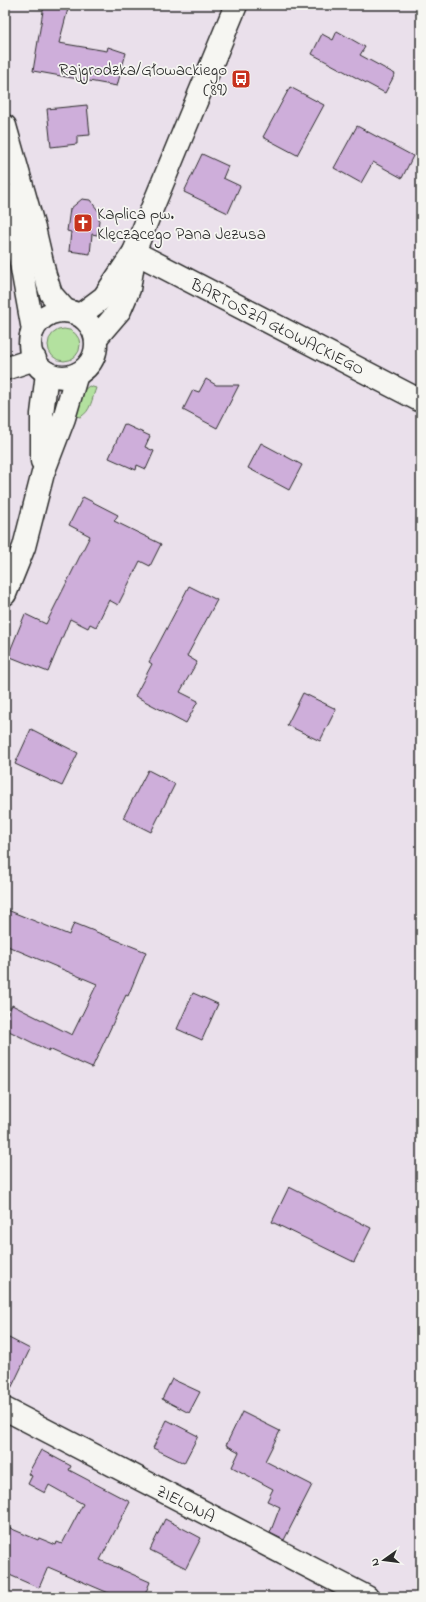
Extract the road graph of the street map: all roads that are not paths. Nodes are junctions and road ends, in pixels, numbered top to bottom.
1 (236, 5) edge
2 (5, 126) edge
3 (15, 164) junction
4 (134, 252) junction
5 (73, 313) junction
6 (32, 330) junction
7 (96, 338) junction
8 (41, 366) junction
9 (5, 369) edge
10 (77, 374) junction
11 (421, 401) edge
12 (43, 473) junction
13 (5, 594) edge
14 (5, 1409) edge
15 (367, 1597) edge

1 - 4 street
2 - 3 street
3 - 5 street
3 - 6 street
4 - 5 street
4 - 7 street
4 - 11 street, BARTOSZA GŁOWACKIEGO
5 - 6 street
5 - 7 street
6 - 8 street
7 - 10 street
8 - 9 street
8 - 10 street
8 - 12 street
10 - 12 street
12 - 13 street
14 - 15 street, ZIELONA

